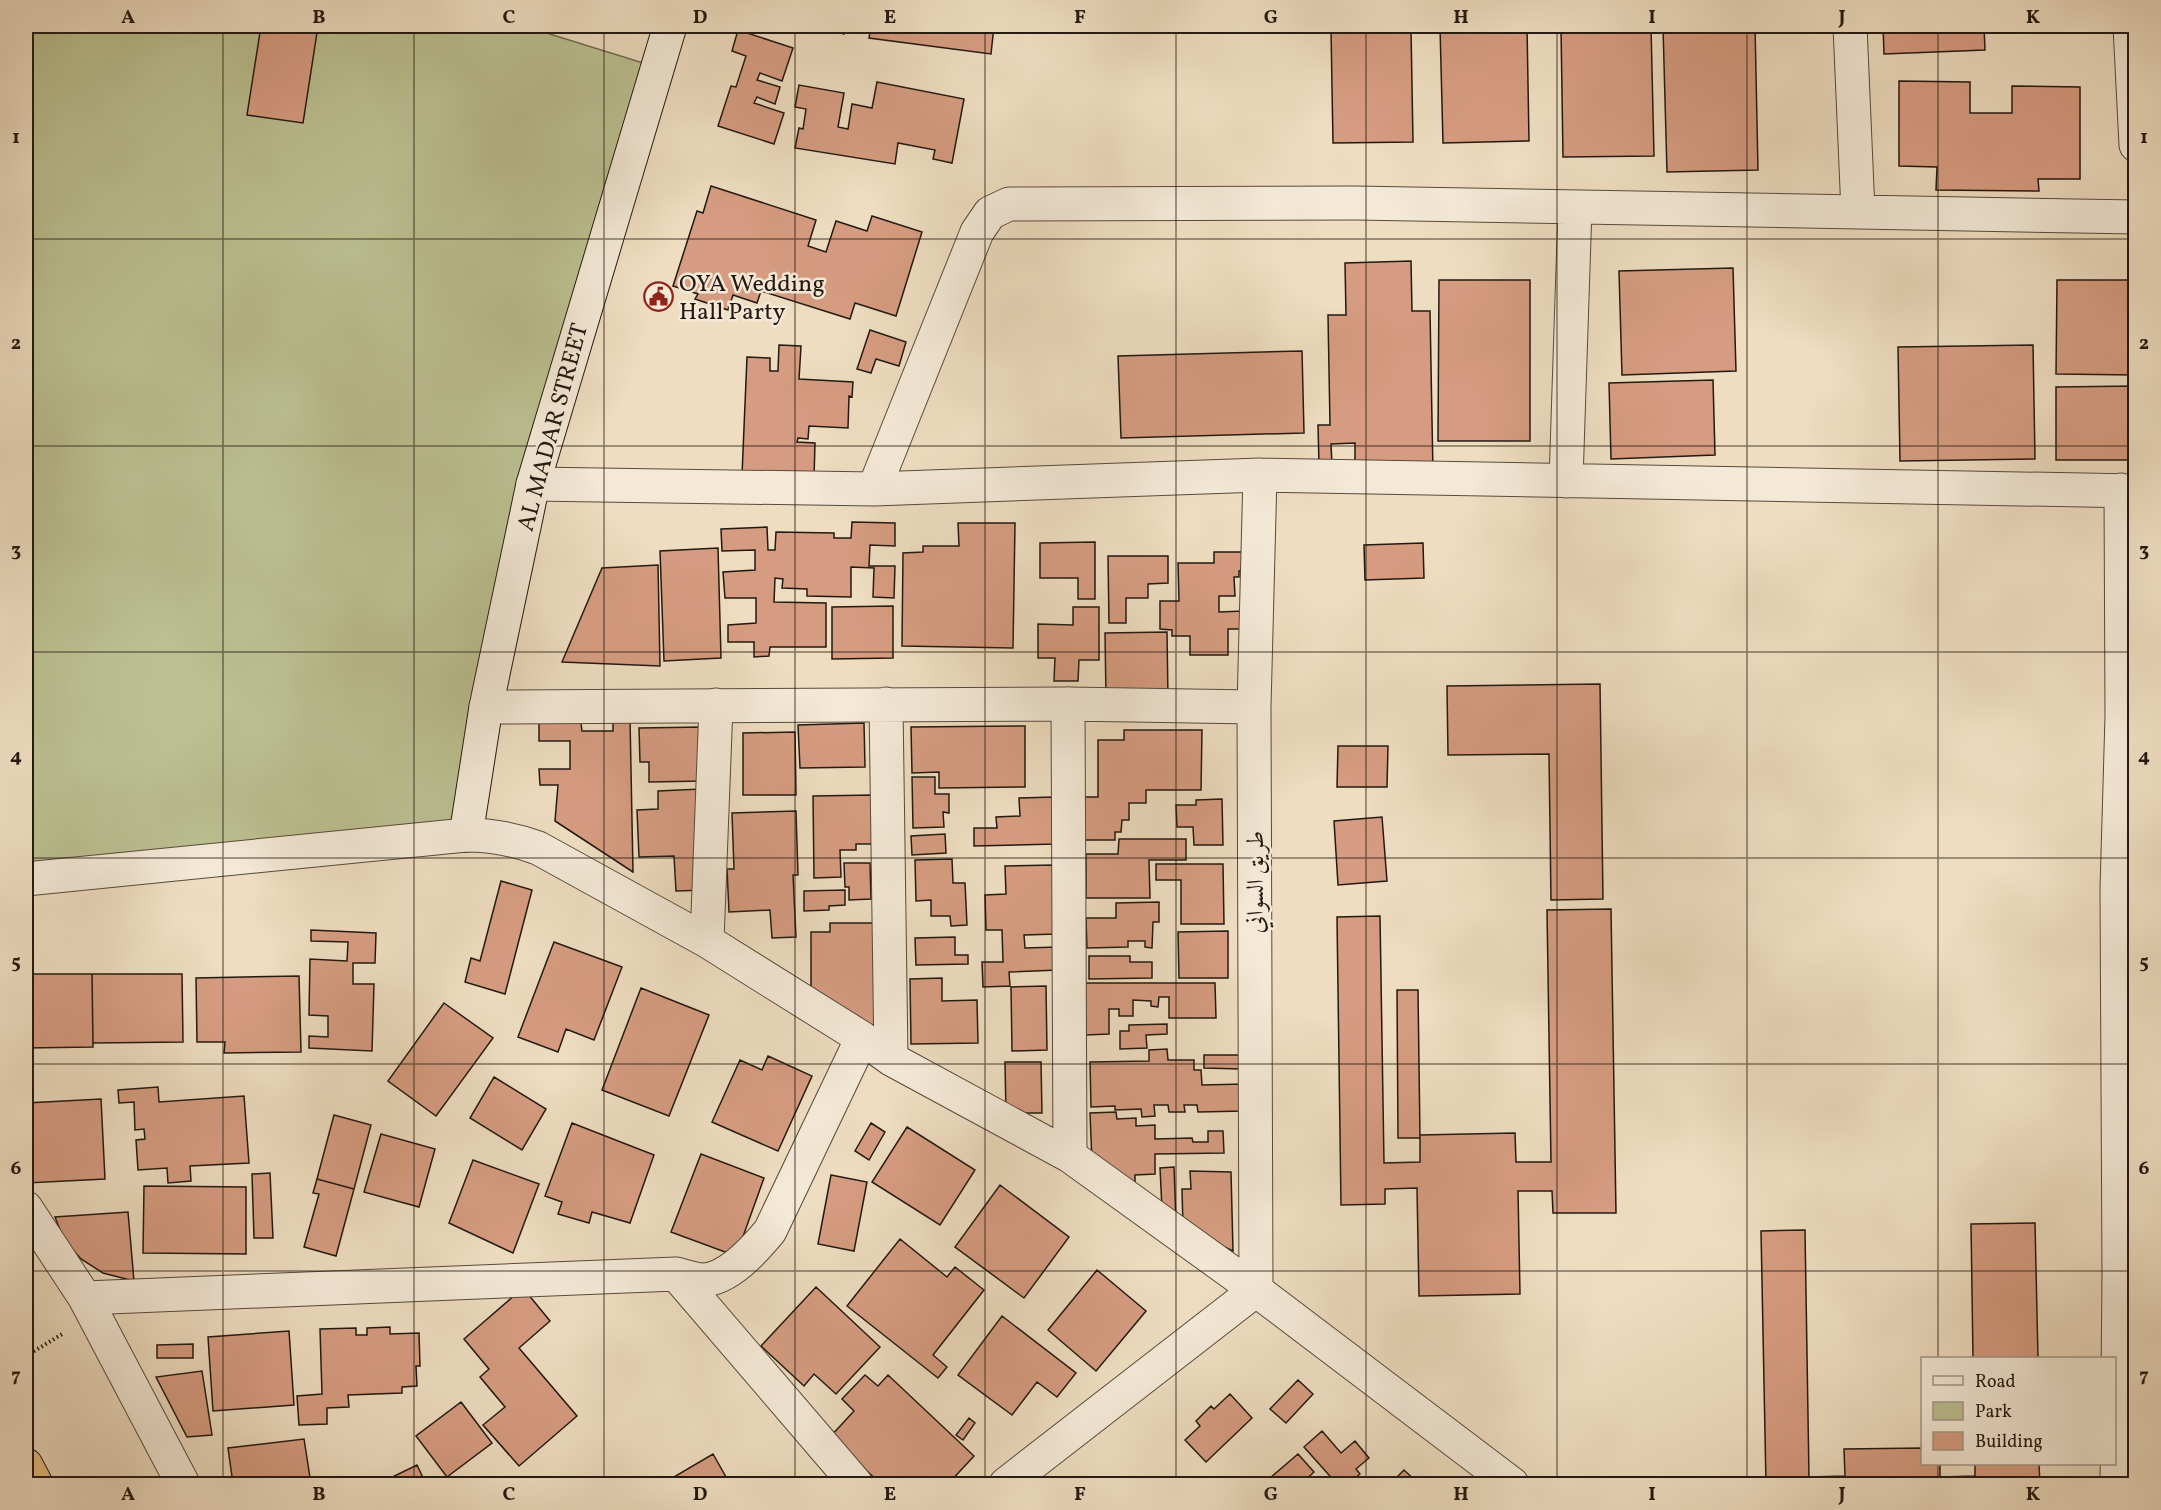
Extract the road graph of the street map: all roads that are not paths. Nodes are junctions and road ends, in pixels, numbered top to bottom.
1 (670, 26) edge
2 (1850, 26) edge
3 (2130, 26) edge
4 (2134, 74) edge
5 (2136, 145) edge
6 (1575, 207) junction
7 (1858, 212) junction
8 (2136, 217) edge
9 (1260, 475) junction
10 (1566, 481) junction
11 (533, 484) junction
12 (874, 489) junction
13 (2128, 490) edge
14 (886, 704) junction
15 (1068, 704) junction
16 (716, 705) junction
17 (486, 707) junction
18 (1254, 707) junction
19 (2129, 716) edge
20 (466, 835) junction
21 (26, 879) edge
22 (2126, 889) edge
23 (707, 941) junction
24 (862, 1038) junction
25 (891, 1059) junction
26 (2126, 1068) edge
27 (1070, 1156) junction
28 (26, 1208) edge
29 (676, 1274) junction
30 (2127, 1274) edge
31 (1256, 1290) junction
32 (85, 1298) junction
33 (2126, 1444) edge
34 (26, 1465) edge
35 (36, 1485) edge
36 (183, 1485) edge
37 (856, 1485) edge
38 (1006, 1485) edge
39 (1512, 1485) edge
40 (2116, 1485) edge

1 - 11 street, AL MADAR STREET
2 - 7 street
3 - 4 street
4 - 5 street
6 - 7 street
6 - 10 street
6 - 12 street
7 - 8 street
9 - 10 street
9 - 12 street
9 - 18 street, طريق السواني
10 - 13 street
11 - 12 street
11 - 17 street, AL MADAR STREET
13 - 19 street
14 - 15 street
14 - 16 street
14 - 25 street
15 - 18 street
15 - 27 street
16 - 17 street
16 - 23 street
17 - 20 street, AL MADAR STREET
18 - 31 street, طريق السواني
19 - 22 street
20 - 21 street
20 - 23 street
22 - 26 street
23 - 24 street
24 - 25 street
24 - 29 street
25 - 27 street
26 - 30 street
27 - 31 street
28 - 32 street
29 - 32 street
29 - 37 street
30 - 33 street
31 - 38 street
31 - 39 street
32 - 36 street
33 - 40 street
34 - 35 highway

